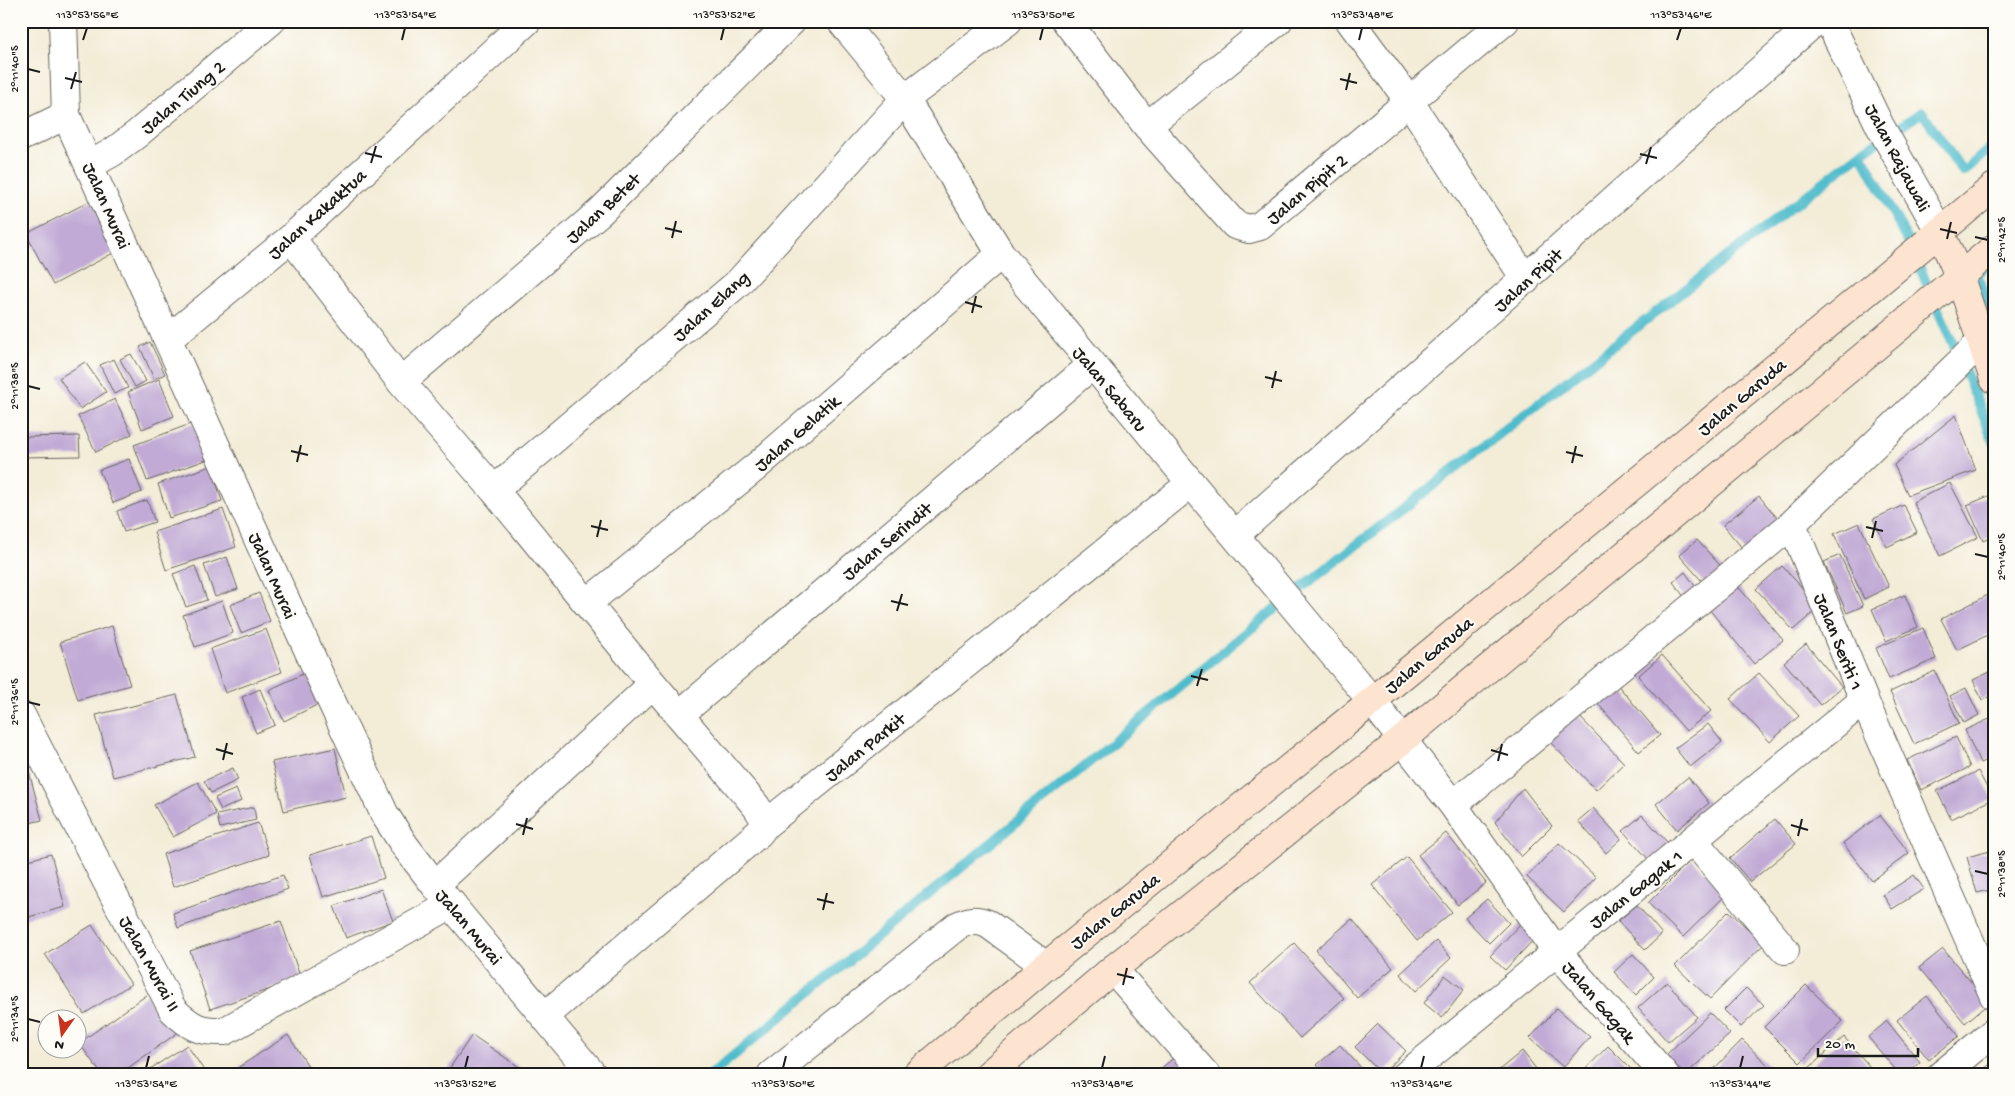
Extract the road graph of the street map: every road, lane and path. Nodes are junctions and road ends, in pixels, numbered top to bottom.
1 (63, 21) edge
2 (271, 21) edge
3 (527, 21) edge
4 (792, 21) edge
5 (841, 21) edge
6 (1008, 21) edge
7 (1066, 21) edge
8 (1278, 21) edge
9 (1350, 21) edge
10 (1505, 21) edge
11 (1816, 21) edge
12 (1830, 21) edge
13 (905, 99) junction
14 (1409, 101) junction
15 (66, 114) junction
16 (1147, 126) junction
17 (21, 137) edge
18 (90, 165) junction
19 (1994, 187) edge
20 (1940, 232) junction
21 (290, 238) junction
22 (1994, 248) edge
23 (1001, 254) junction
24 (1960, 278) junction
25 (1526, 280) junction
26 (168, 339) junction
27 (1980, 343) junction
28 (1092, 365) junction
29 (1994, 379) edge
30 (401, 382) junction
31 (1190, 484) junction
32 (494, 490) junction
33 (1792, 524) junction
34 (1236, 536) junction
35 (587, 603) junction
36 (653, 684) junction
37 (1864, 700) junction
38 (1372, 701) junction
39 (21, 715) edge
40 (679, 715) junction
41 (1401, 741) junction
42 (1453, 805) junction
43 (765, 825) junction
44 (1694, 841) junction
45 (443, 894) junction
46 (1785, 950) dead end
47 (1556, 951) junction
48 (1046, 966) junction
49 (1113, 969) junction
50 (1994, 996) edge
51 (545, 1016) junction
52 (1994, 1032) edge
53 (593, 1075) edge
54 (771, 1075) edge
55 (916, 1075) edge
56 (988, 1075) edge
57 (1206, 1075) edge
58 (1406, 1075) edge
59 (1664, 1075) edge
60 (1941, 1075) edge

1 - 15 street, Jalan Murai
2 - 18 street, Jalan Tiung 2
3 - 21 street, Jalan Kakaktua
4 - 30 street, Jalan Betet
5 - 13 street, Jalan Sabaru
6 - 13 street, Jalan Elang
7 - 16 street, Jalan Pipit 2
8 - 16 street
9 - 14 street
10 - 14 street, Jalan Pipit 2
11 - 25 street, Jalan Pipit
12 - 20 street, Jalan Rajawali
13 - 23 street, Jalan Sabaru
13 - 32 street, Jalan Elang
14 - 16 street, Jalan Pipit 2
14 - 25 street
15 - 17 street
15 - 18 street, Jalan Murai
18 - 26 street, Jalan Murai
19 - 20 main road, Jalan Garuda
20 - 24 main road, Jalan Rajawali
20 - 38 main road, Jalan Garuda
21 - 26 street, Jalan Kakaktua
21 - 30 street
22 - 24 main road
23 - 28 street, Jalan Sabaru
23 - 35 street, Jalan Gelatik
24 - 27 main road, Jalan Rajawali
24 - 41 main road
25 - 34 street, Jalan Pipit
26 - 45 street, Jalan Murai
27 - 29 main road, Jalan Rajawali
27 - 33 street
28 - 31 street, Jalan Sabaru
28 - 40 street, Jalan Serindit
30 - 32 street
31 - 34 street, Jalan Sabaru
31 - 43 street, Jalan Parkit
32 - 35 street
33 - 37 street, Jalan Seriti 1
33 - 42 street
34 - 38 street, Jalan Sabaru
35 - 36 street
36 - 40 street
36 - 45 street, Jalan Murai II
37 - 44 street, Jalan Gagak 1
37 - 50 street, Jalan Seriti 1
38 - 41 street, Jalan Sabaru
38 - 48 main road, Jalan Garuda
39 - 45 street, Jalan Murai II
40 - 43 street
41 - 42 street, Jalan Sabaru
41 - 49 main road
42 - 47 street, Jalan Gagak
43 - 51 street, Jalan Parkit
44 - 46 street
44 - 47 street, Jalan Gagak 1
45 - 51 street, Jalan Murai
47 - 58 street, Jalan Gagak 1
47 - 59 street, Jalan Gagak
48 - 54 street
48 - 55 main road, Jalan Garuda
49 - 56 main road
49 - 57 street
51 - 53 street, Jalan Murai
52 - 60 street

